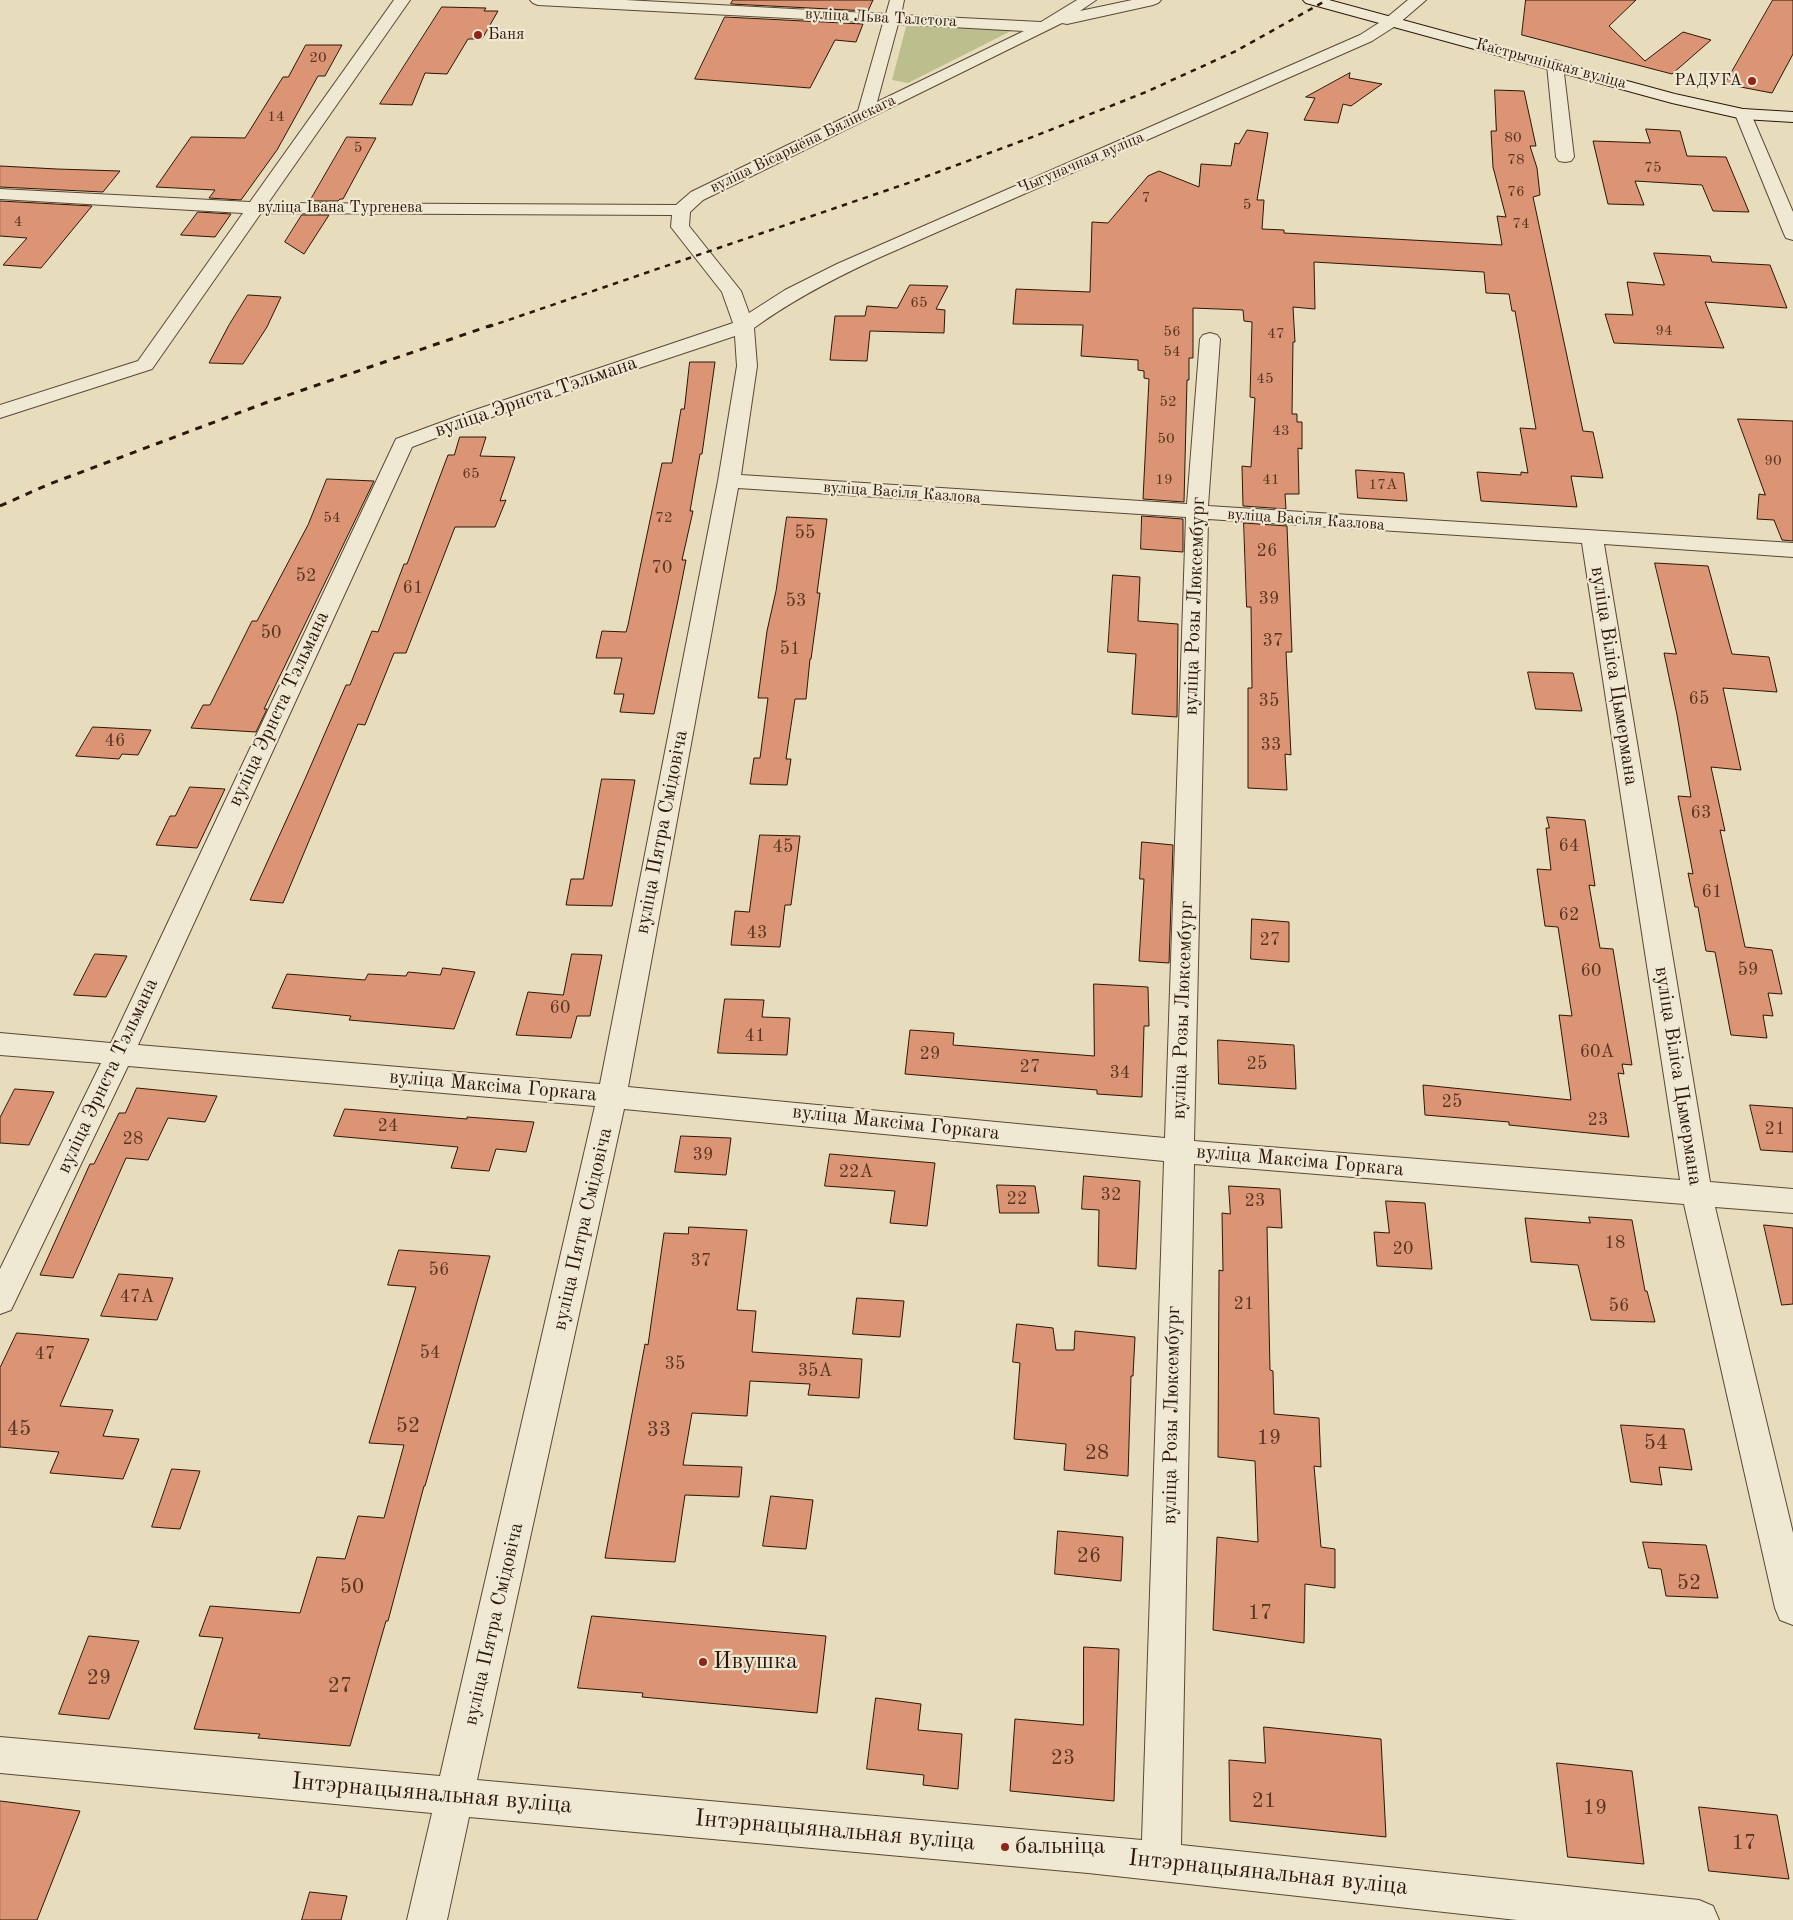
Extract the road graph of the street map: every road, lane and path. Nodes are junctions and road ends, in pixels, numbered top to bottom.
1 (402, 0) edge
2 (538, 0) edge
3 (898, 0) edge
4 (1088, 0) edge
5 (1153, 0) edge
6 (1311, 0) edge
7 (1418, 0) edge
8 (892, 19) junction
9 (1391, 22) junction
10 (1048, 25) junction
11 (1555, 65) junction
12 (1743, 114) junction
13 (865, 115) junction
14 (1793, 117) edge
15 (1565, 157) dead end
16 (0, 194) edge
17 (255, 208) junction
18 (681, 210) junction
19 (1793, 234) edge
20 (744, 326) junction
21 (1210, 339) dead end
22 (0, 412) edge
23 (729, 481) junction
24 (1197, 512) junction
25 (1592, 538) junction
26 (1793, 550) edge
27 (0, 1044) edge
28 (120, 1053) junction
29 (612, 1096) junction
30 (1178, 1151) junction
31 (1697, 1193) junction
32 (1793, 1201) edge
33 (0, 1301) edge
34 (1793, 1608) edge
35 (0, 1755) edge
36 (456, 1796) junction
37 (1161, 1862) junction
38 (427, 1920) edge
39 (1699, 1920) edge

1 - 17 street
2 - 8 street, вуліца Льва Талстога
3 - 8 street
4 - 10 street, вуліца Вісарыёна Бялінскага
5 - 10 street, вуліца Вісарыёна Бялінскага
6 - 9 street, Кастрычніцкая вуліца
7 - 9 street, Чыгуначная вуліца
8 - 10 street, вуліца Льва Талстога
8 - 13 street
9 - 11 street, Кастрычніцкая вуліца
9 - 20 street, Чыгуначная вуліца
10 - 13 street, вуліца Вісарыёна Бялінскага
11 - 12 street, Кастрычніцкая вуліца
11 - 15 street
12 - 14 street, Кастрычніцкая вуліца
12 - 19 street
13 - 18 street, вуліца Вісарыёна Бялінскага
16 - 17 street, вуліца Івана Тургенева
17 - 18 street, вуліца Івана Тургенева
17 - 22 street
18 - 20 street
20 - 23 street, вуліца Пятра Смідовіча
20 - 28 street, вуліца Эрнста Тэльмана
21 - 24 street, вуліца Розы Люксембург
23 - 24 street, вуліца Васіля Казлова
23 - 29 street, вуліца Пятра Смідовіча
24 - 25 street, вуліца Васіля Казлова
24 - 30 street, вуліца Розы Люксембург
25 - 26 street, вуліца Васіля Казлова
25 - 31 street, вуліца Віліса Цымермана
27 - 28 street, вуліца Максіма Горкага
28 - 29 street, вуліца Максіма Горкага
28 - 33 street, вуліца Эрнста Тэльмана
29 - 30 street, вуліца Максіма Горкага
29 - 36 street, вуліца Пятра Смідовіча
30 - 31 street, вуліца Максіма Горкага
30 - 37 street, вуліца Розы Люксембург
31 - 32 street, вуліца Максіма Горкага
31 - 34 street, вуліца Віліса Цымермана
35 - 36 street, Інтэрнацыянальная вуліца
36 - 37 street, Інтэрнацыянальная вуліца
36 - 38 street, вуліца Пятра Смідовіча
37 - 39 street, Інтэрнацыянальная вуліца

